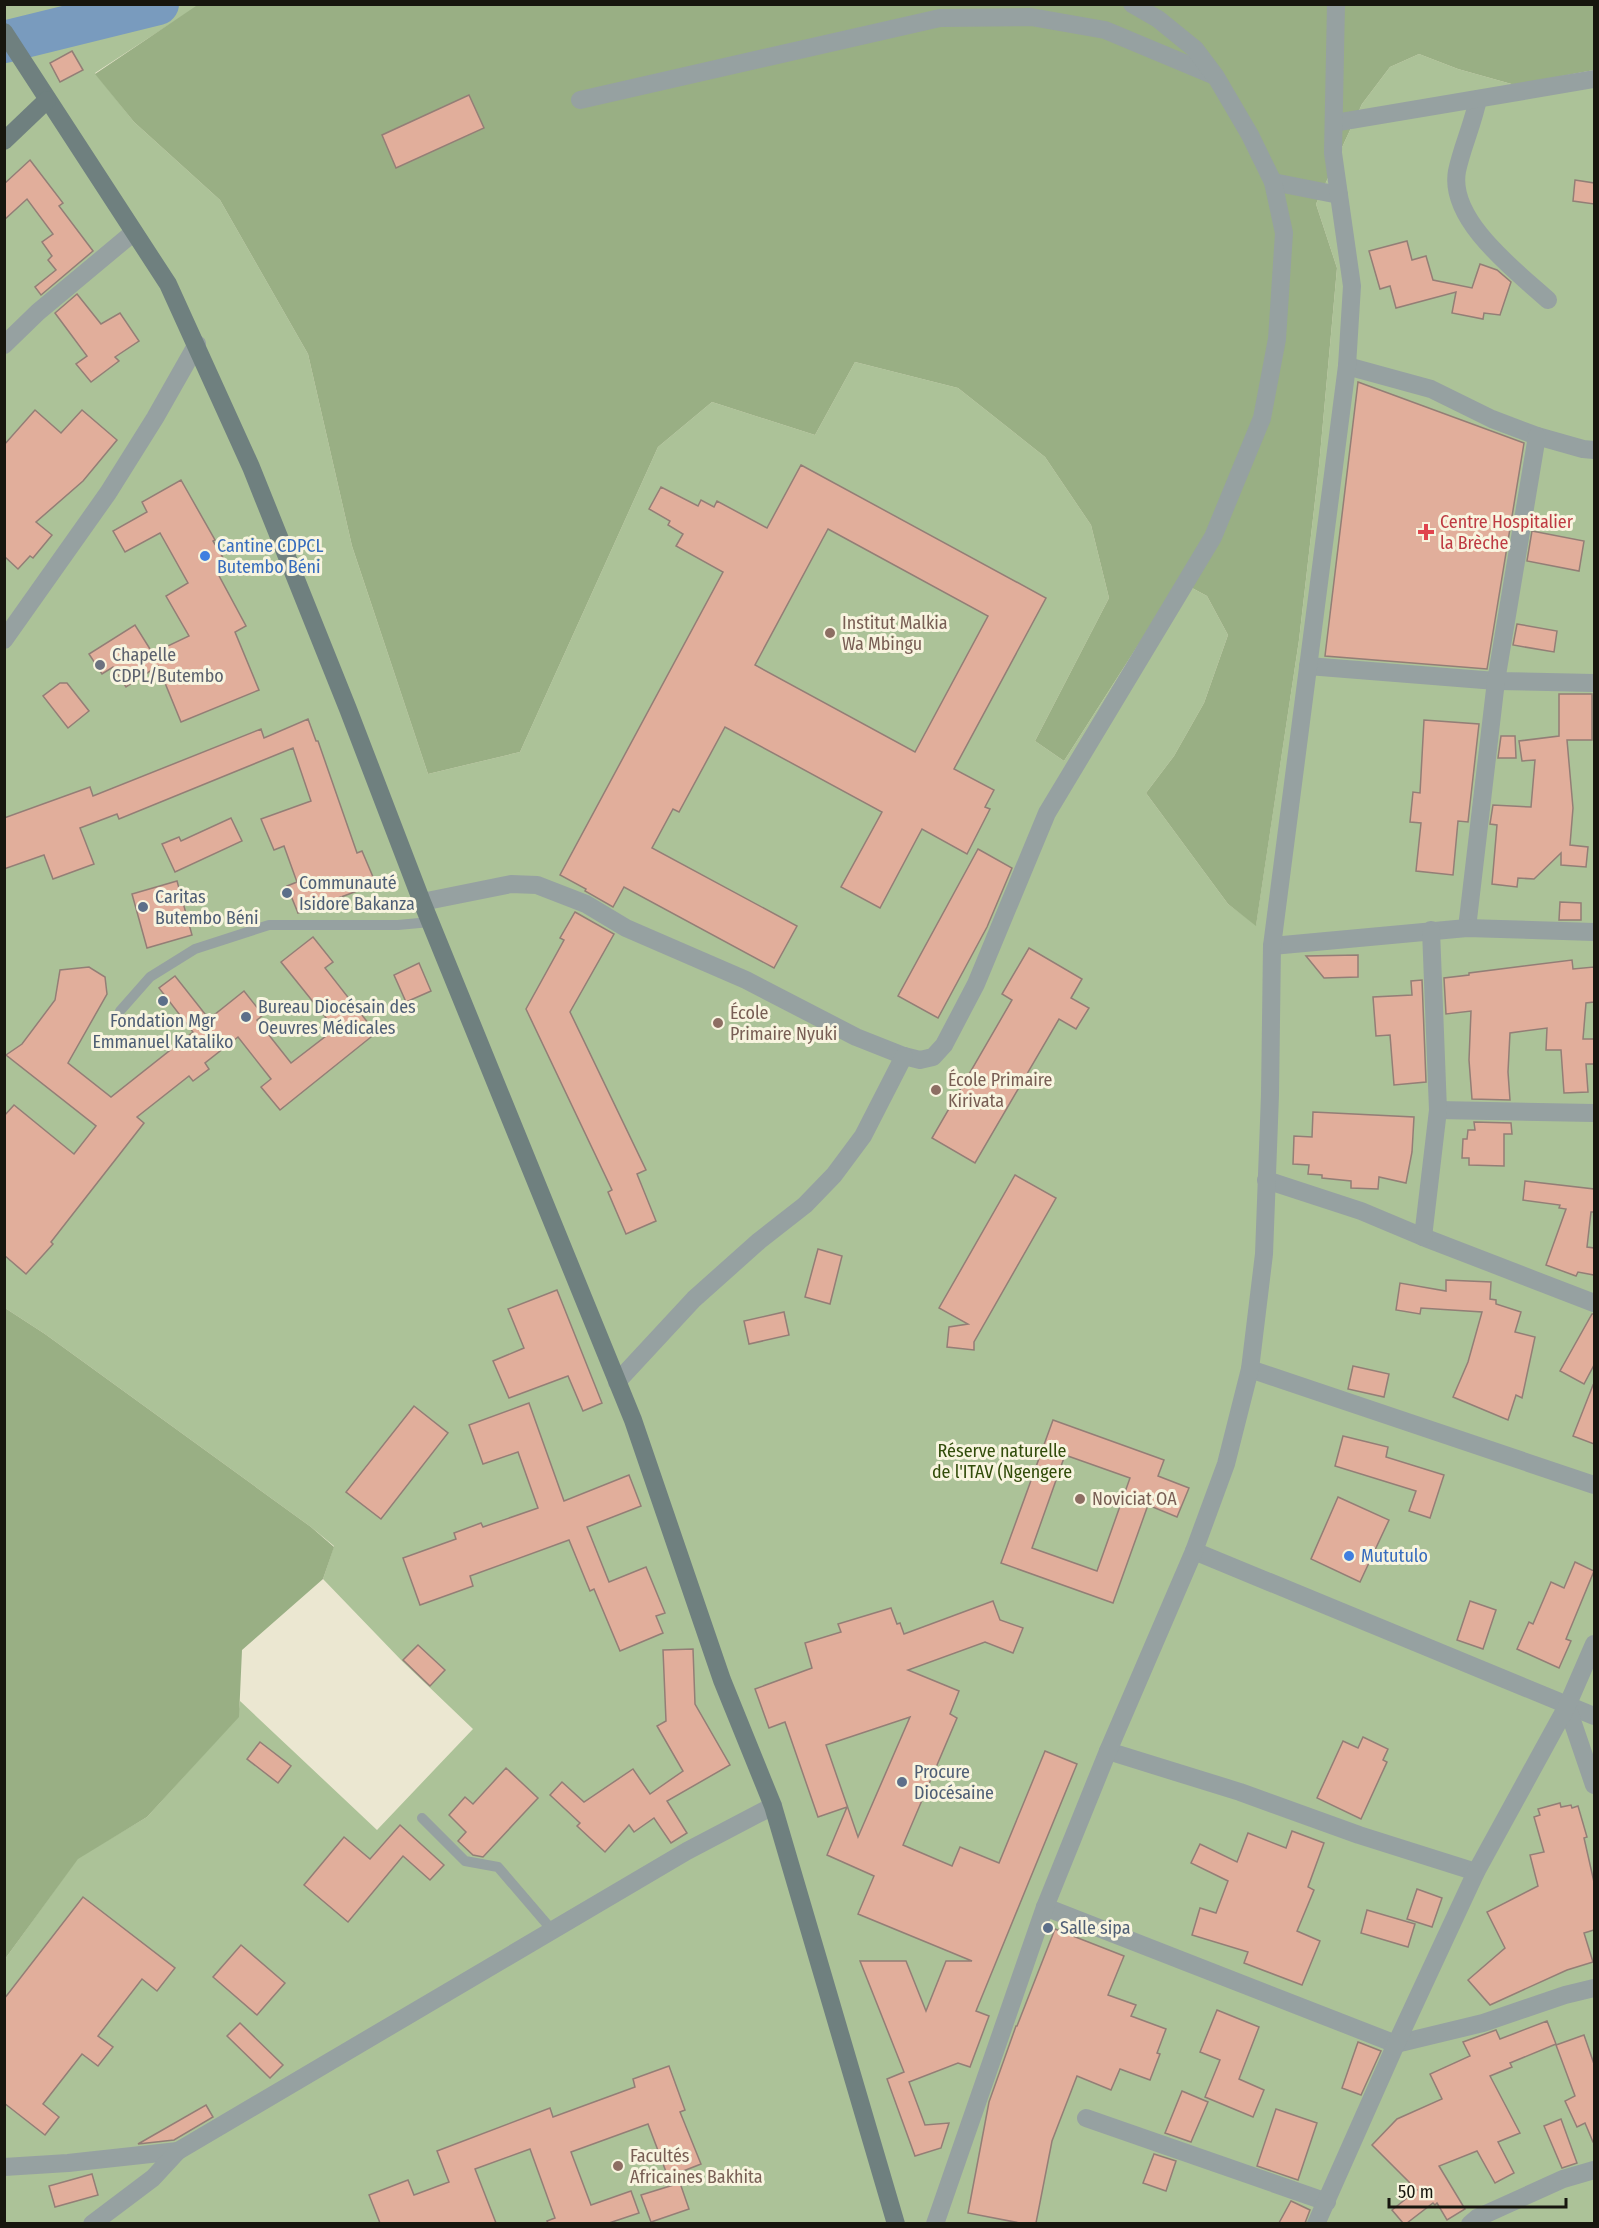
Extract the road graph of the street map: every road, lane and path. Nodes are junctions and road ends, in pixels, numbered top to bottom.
1 (1132, 4) edge
2 (1336, 4) edge
3 (4, 32) edge
4 (1216, 76) junction
5 (1594, 79) edge
6 (1478, 99) junction
7 (47, 100) junction
8 (580, 100) dead end
9 (1334, 123) junction
10 (4, 141) edge
11 (1273, 182) junction
12 (1339, 195) junction
13 (134, 232) junction
14 (1548, 300) dead end
15 (4, 345) edge
16 (196, 345) junction
17 (1347, 366) junction
18 (1537, 436) junction
19 (1594, 450) edge
20 (4, 640) edge
21 (1308, 666) junction
22 (1496, 681) junction
23 (1594, 683) edge
24 (422, 902) junction
25 (430, 922) junction
26 (1467, 928) junction
27 (1431, 930) junction
28 (1594, 932) edge
29 (1272, 946) junction
30 (120, 1011) dead end
31 (904, 1056) junction
32 (1438, 1110) junction
33 (1594, 1113) edge
34 (1266, 1180) junction
35 (1422, 1237) junction
36 (1594, 1303) edge
37 (1250, 1369) junction
38 (617, 1382) junction
39 (1594, 1485) edge
40 (1194, 1551) junction
41 (1594, 1644) edge
42 (1567, 1706) junction
43 (1594, 1716) edge
44 (1108, 1751) junction
45 (1594, 1785) edge
46 (773, 1806) junction
47 (422, 1818) dead end
48 (1476, 1872) junction
49 (1046, 1907) junction
50 (552, 1930) junction
51 (1594, 1988) edge
52 (1396, 2044) junction
53 (1086, 2118) dead end
54 (178, 2151) junction
55 (4, 2167) edge
56 (1594, 2170) edge
57 (1326, 2202) junction
58 (938, 2222) edge
59 (1476, 2222) edge
60 (92, 2223) edge
61 (896, 2223) edge
62 (1316, 2223) edge

1 - 4 street
2 - 9 street
3 - 7 street
4 - 8 street
4 - 11 street
5 - 6 street
6 - 9 street
6 - 14 street
7 - 10 street
7 - 13 street
9 - 12 street
11 - 12 street
11 - 31 street
12 - 17 street
13 - 15 street
13 - 16 street
16 - 20 street
16 - 24 street
17 - 18 street
17 - 21 street
18 - 19 street
18 - 22 street
21 - 22 street
21 - 29 street
22 - 23 street
22 - 26 street
24 - 25 street
24 - 31 street
25 - 30 lane
25 - 38 street
26 - 27 street
26 - 28 street
27 - 29 street
27 - 32 street
29 - 34 street
31 - 38 street
32 - 33 street
32 - 35 street
34 - 35 street
34 - 37 street
35 - 36 street
37 - 39 street
37 - 40 street
38 - 46 street
40 - 42 street
40 - 44 street
41 - 42 street
42 - 43 street
42 - 45 street
42 - 48 street
44 - 48 street
44 - 49 street
46 - 50 street
46 - 61 street
47 - 50 lane
48 - 52 street
49 - 52 street
49 - 58 street
50 - 54 street
51 - 52 street
52 - 57 street
53 - 57 street
54 - 55 street
54 - 60 street
56 - 59 street
57 - 62 street

